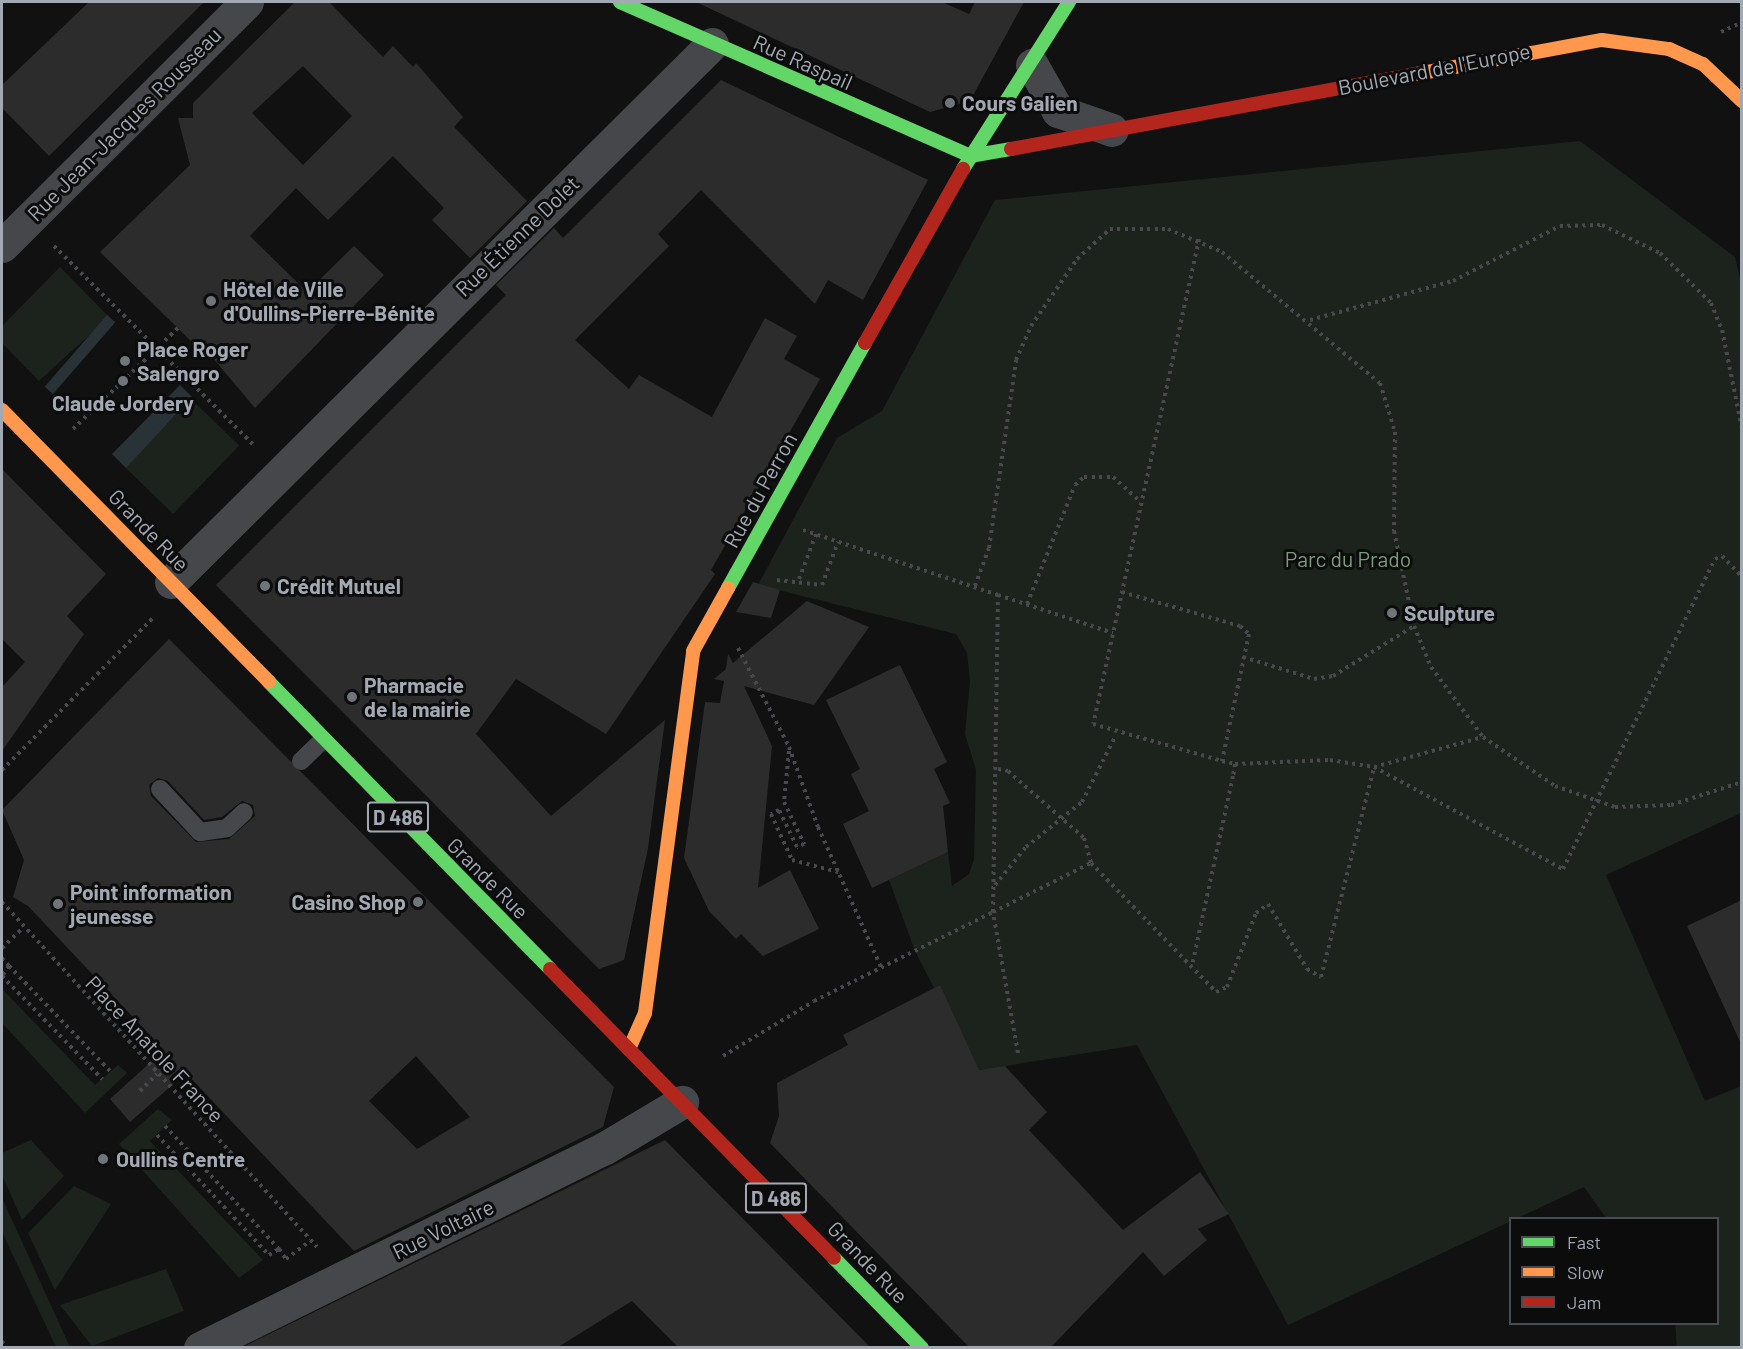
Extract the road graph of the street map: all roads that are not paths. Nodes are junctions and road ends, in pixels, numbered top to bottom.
1 (247, 2) edge
2 (620, 2) edge
3 (1069, 2) edge
4 (712, 44) junction
5 (1032, 65) junction
6 (1742, 101) edge
7 (1112, 130) junction
8 (970, 156) junction
9 (2, 246) edge
10 (2, 410) edge
11 (171, 582) junction
12 (322, 741) junction
13 (301, 761) dead end
14 (160, 789) dead end
15 (244, 812) dead end
16 (629, 1049) junction
17 (682, 1102) junction
18 (200, 1347) edge
19 (922, 1347) edge

1 - 9 street, Rue Jean-Jacques Rousseau
2 - 4 street, Rue Raspail
3 - 5 street, Rue du Perron
4 - 8 street, Rue Raspail
4 - 11 street, Rue Étienne Dolet
5 - 7 street, Boulevard de l'Europe
5 - 8 street, Rue du Perron
6 - 7 street, Boulevard de l'Europe
7 - 8 street, Boulevard de l'Europe
8 - 16 street, Rue du Perron
10 - 11 street, Grande Rue / D 486
11 - 12 street, Grande Rue / D 486
12 - 13 lane
12 - 16 street, Grande Rue / D 486
14 - 15 lane
16 - 17 street, Grande Rue / D 486
17 - 18 street, Rue Voltaire
17 - 19 street, Grande Rue / D 486

